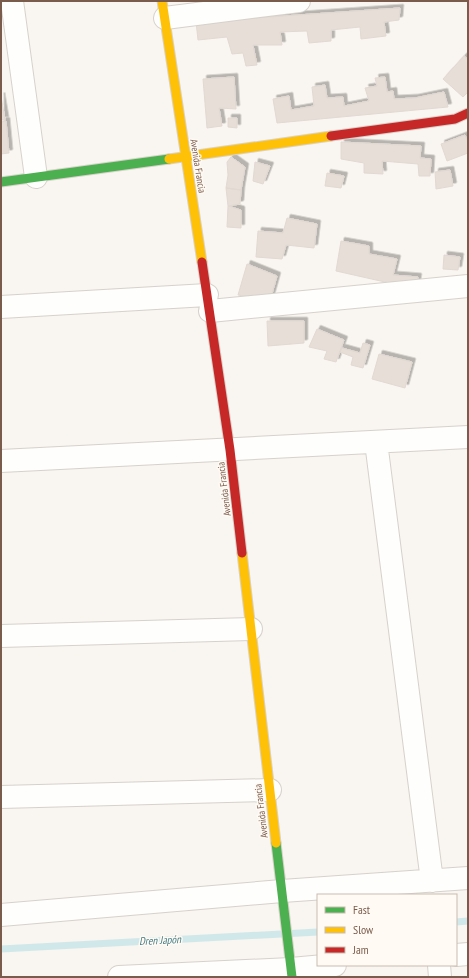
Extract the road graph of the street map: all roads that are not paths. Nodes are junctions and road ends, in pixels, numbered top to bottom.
1 (12, 1) edge
2 (299, 1) edge
3 (164, 9) edge
4 (468, 113) edge
5 (186, 156) junction
6 (36, 177) junction
7 (1, 182) edge
8 (468, 286) edge
9 (208, 303) junction
10 (1, 307) edge
11 (468, 437) edge
12 (376, 442) junction
13 (230, 450) junction
14 (1, 461) edge
15 (251, 629) junction
16 (1, 636) edge
17 (270, 790) junction
18 (1, 797) edge
19 (468, 878) edge
20 (432, 881) junction
21 (335, 894) edge
22 (317, 896) edge
23 (283, 901) junction
24 (1, 916) edge
25 (468, 954) edge
26 (457, 955) edge
27 (320, 966) edge
28 (439, 966) edge
29 (291, 968) edge
30 (119, 977) edge
31 (440, 977) edge

1 - 6 street
2 - 3 street
3 - 5 street, Avenida Francia
4 - 5 street
5 - 6 street
5 - 9 street, Avenida Francia
6 - 7 street
8 - 9 street
9 - 10 street
9 - 13 street, Avenida Francia
11 - 12 street
12 - 13 street
12 - 20 street
13 - 14 street
13 - 15 street, Avenida Francia
15 - 16 street
15 - 17 street, Avenida Francia
17 - 18 street
17 - 23 street, Avenida Francia
19 - 20 street
20 - 21 street
22 - 23 street
23 - 24 street
23 - 29 street, Avenida Francia
25 - 26 street
27 - 29 street
28 - 31 street
29 - 30 street

